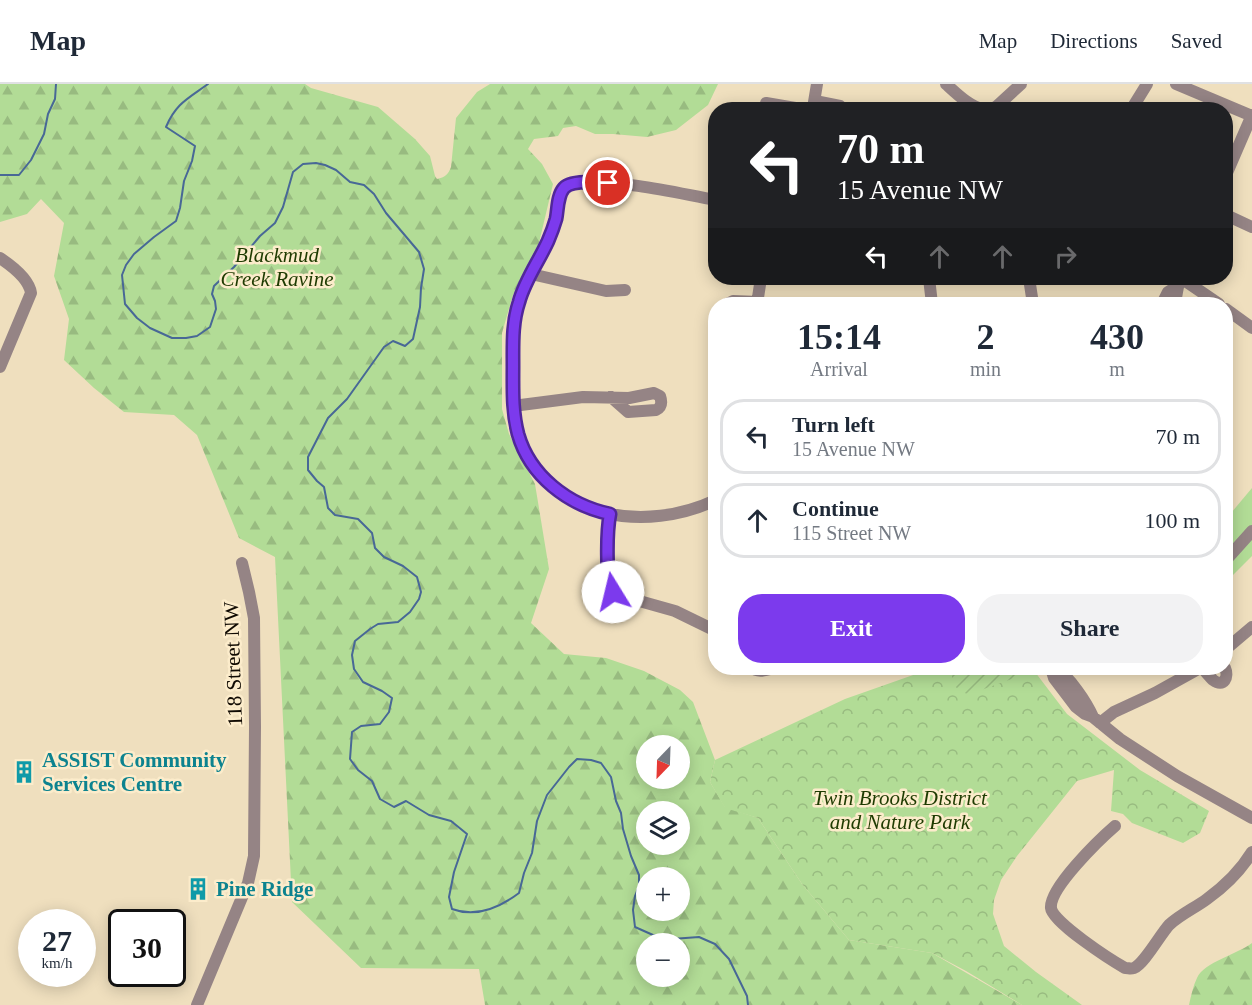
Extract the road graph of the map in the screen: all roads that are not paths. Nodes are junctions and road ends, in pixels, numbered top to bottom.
1 (817, 84) edge
2 (946, 84) edge
3 (1021, 84) edge
4 (1147, 84) edge
5 (1176, 84) edge
6 (813, 102) edge
7 (968, 102) edge
8 (1001, 102) edge
9 (1136, 102) edge
10 (1219, 102) edge
11 (1252, 102) edge
12 (1233, 108) edge
13 (1252, 116) edge
14 (1233, 159) edge
15 (708, 199) edge
16 (1233, 218) edge
17 (1252, 227) edge
18 (0, 258) edge
19 (531, 274) junction
20 (1175, 285) edge
21 (1186, 285) edge
22 (625, 290) dead end
23 (1166, 297) edge
24 (1207, 297) edge
25 (1233, 314) edge
26 (1252, 328) edge
27 (0, 367) edge
28 (611, 397) dead end
29 (513, 406) junction
30 (708, 503) edge
31 (610, 514) junction
32 (1252, 531) edge
33 (1233, 552) edge
34 (242, 563) dead end
35 (708, 627) edge
36 (1252, 627) edge
37 (1233, 643) edge
38 (1065, 675) edge
39 (1188, 675) edge
40 (1208, 675) edge
41 (1228, 675) edge
42 (1096, 720) junction
43 (1252, 818) edge
44 (1115, 825) dead end
45 (1252, 852) edge
46 (197, 1005) edge

1 - 6 street
2 - 7 street
3 - 8 street
4 - 9 street
5 - 10 street
11 - 13 street
12 - 13 street
13 - 14 street
15 - 19 street
16 - 17 street
18 - 27 street
19 - 22 street
19 - 29 street
20 - 23 street
21 - 24 street
25 - 26 street
28 - 29 street
29 - 31 street
30 - 31 street
31 - 35 street
32 - 33 street
34 - 46 street, 118 Street NW
36 - 37 street
38 - 42 street
39 - 42 street
40 - 41 street
42 - 43 street
44 - 45 street

